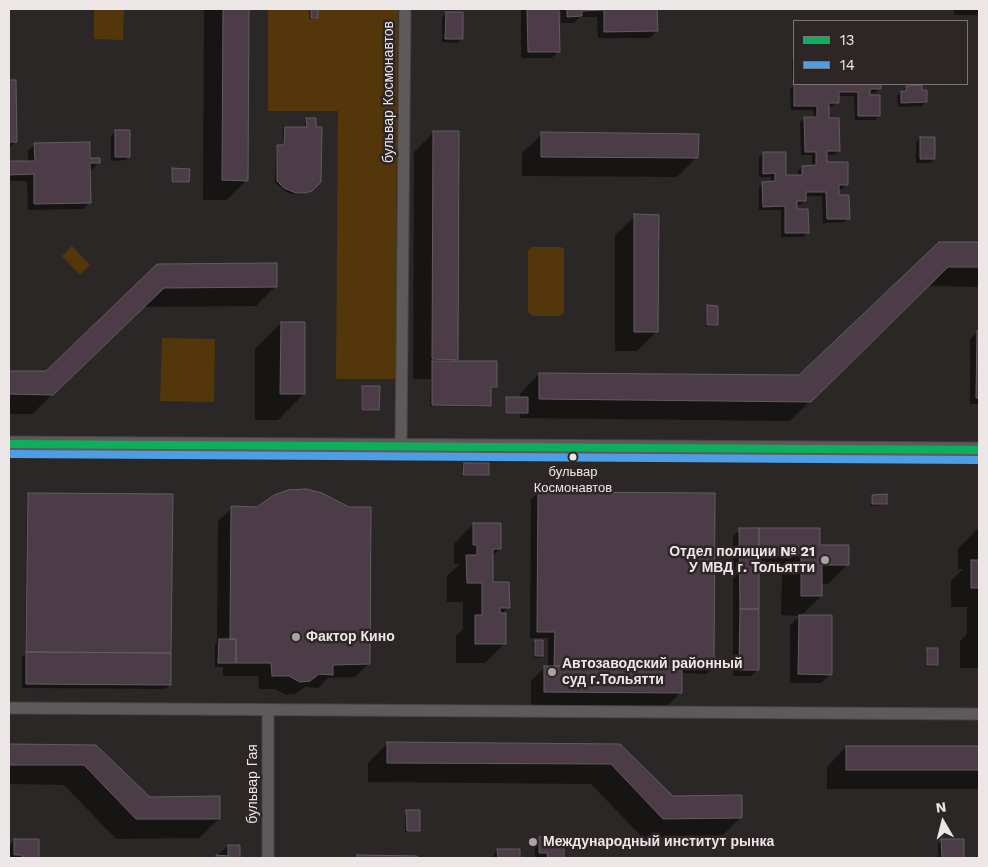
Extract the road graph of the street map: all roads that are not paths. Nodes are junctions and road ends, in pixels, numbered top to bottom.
1 (405, 9) edge
2 (9, 444) edge
3 (401, 446) junction
4 (979, 450) edge
5 (9, 708) edge
6 (268, 710) junction
7 (979, 714) edge
8 (268, 858) edge

1 - 3 street, бульвар Космонавтов
2 - 3 main road
3 - 4 main road
5 - 6 street
6 - 7 street
6 - 8 street, бульвар Гая

